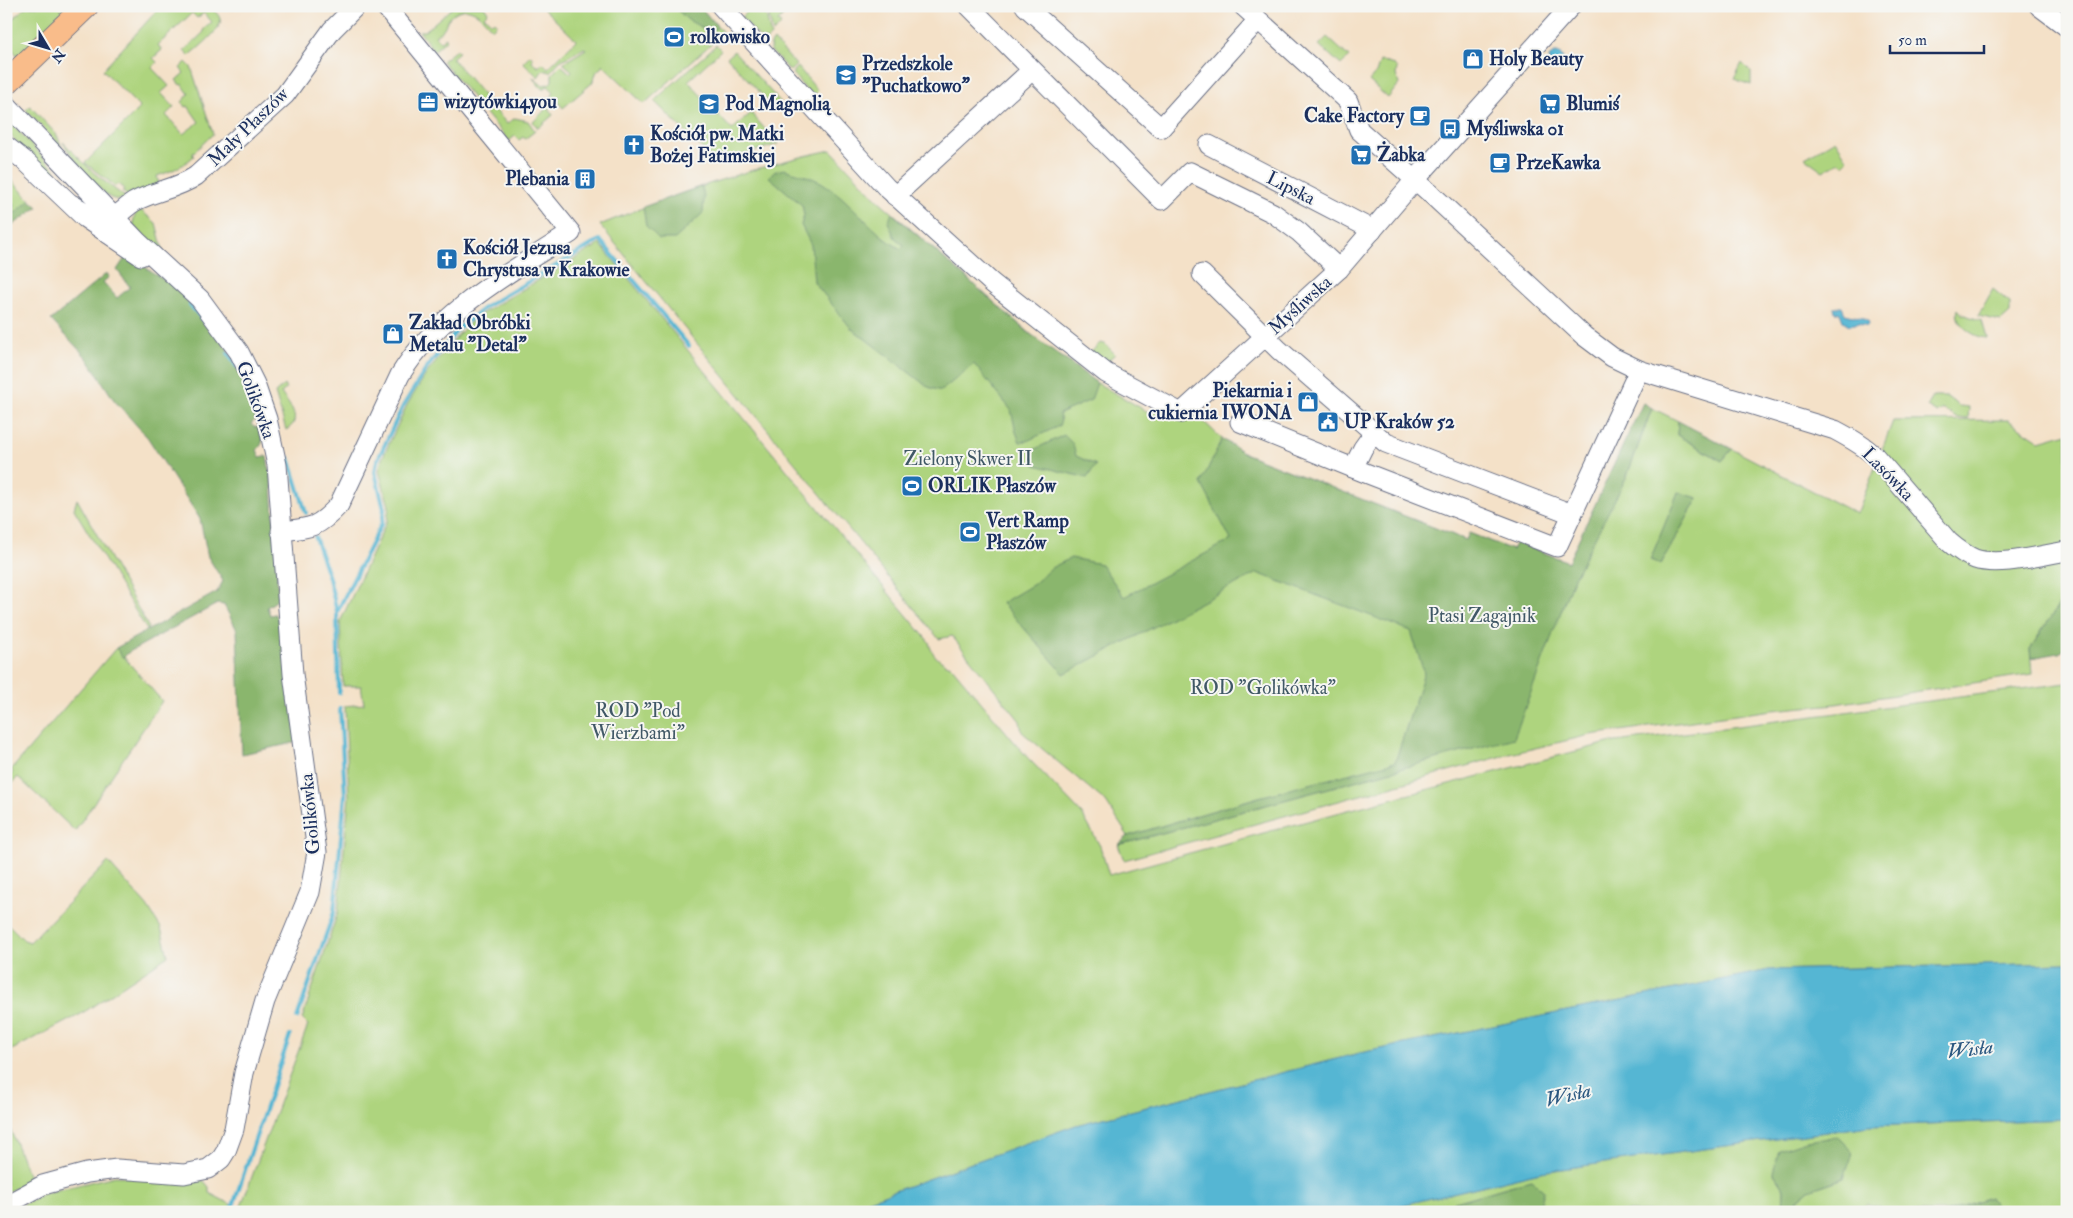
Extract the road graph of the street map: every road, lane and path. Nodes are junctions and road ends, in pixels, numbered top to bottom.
1 (86, 6) edge
2 (356, 6) edge
3 (385, 6) edge
4 (721, 6) edge
5 (969, 6) edge
6 (1025, 6) edge
7 (1243, 6) edge
8 (1571, 6) edge
9 (2039, 6) edge
10 (1258, 20) junction
11 (2067, 27) edge
12 (1032, 70) junction
13 (6, 83) edge
14 (6, 104) edge
15 (1209, 145) dead end
16 (6, 146) edge
17 (1415, 180) junction
18 (895, 196) junction
19 (73, 205) junction
20 (115, 217) junction
21 (1372, 231) junction
22 (123, 244) junction
23 (162, 266) junction
24 (1339, 269) junction
25 (1202, 274) dead end
26 (1265, 337) junction
27 (1639, 370) junction
28 (1240, 422) dead end
29 (1373, 434) junction
30 (1354, 468) junction
31 (1572, 514) junction
32 (281, 531) junction
33 (2067, 551) edge
34 (6, 1205) edge

1 - 13 main road
2 - 20 street, Mały Płaszów
3 - 32 street
4 - 18 street
5 - 12 street
6 - 10 street
7 - 10 street
8 - 17 street, Myśliwska
9 - 11 street
10 - 17 street
12 - 18 street
12 - 24 street
14 - 20 street, Golikówka
15 - 21 street, Lipska
16 - 19 street, Golikówka
17 - 21 street, Myśliwska
17 - 27 street
18 - 26 street, Myśliwska
19 - 20 street, Golikówka
19 - 22 street, Golikówka
20 - 22 street, Golikówka
20 - 23 street, Golikówka
21 - 24 street, Myśliwska
22 - 23 street, Golikówka
23 - 32 street, Golikówka
24 - 26 street, Myśliwska
25 - 26 street
26 - 29 street
27 - 31 street
27 - 33 street, Lasówka
28 - 30 street
29 - 30 street
29 - 31 street
30 - 31 street
32 - 34 street, Golikówka

